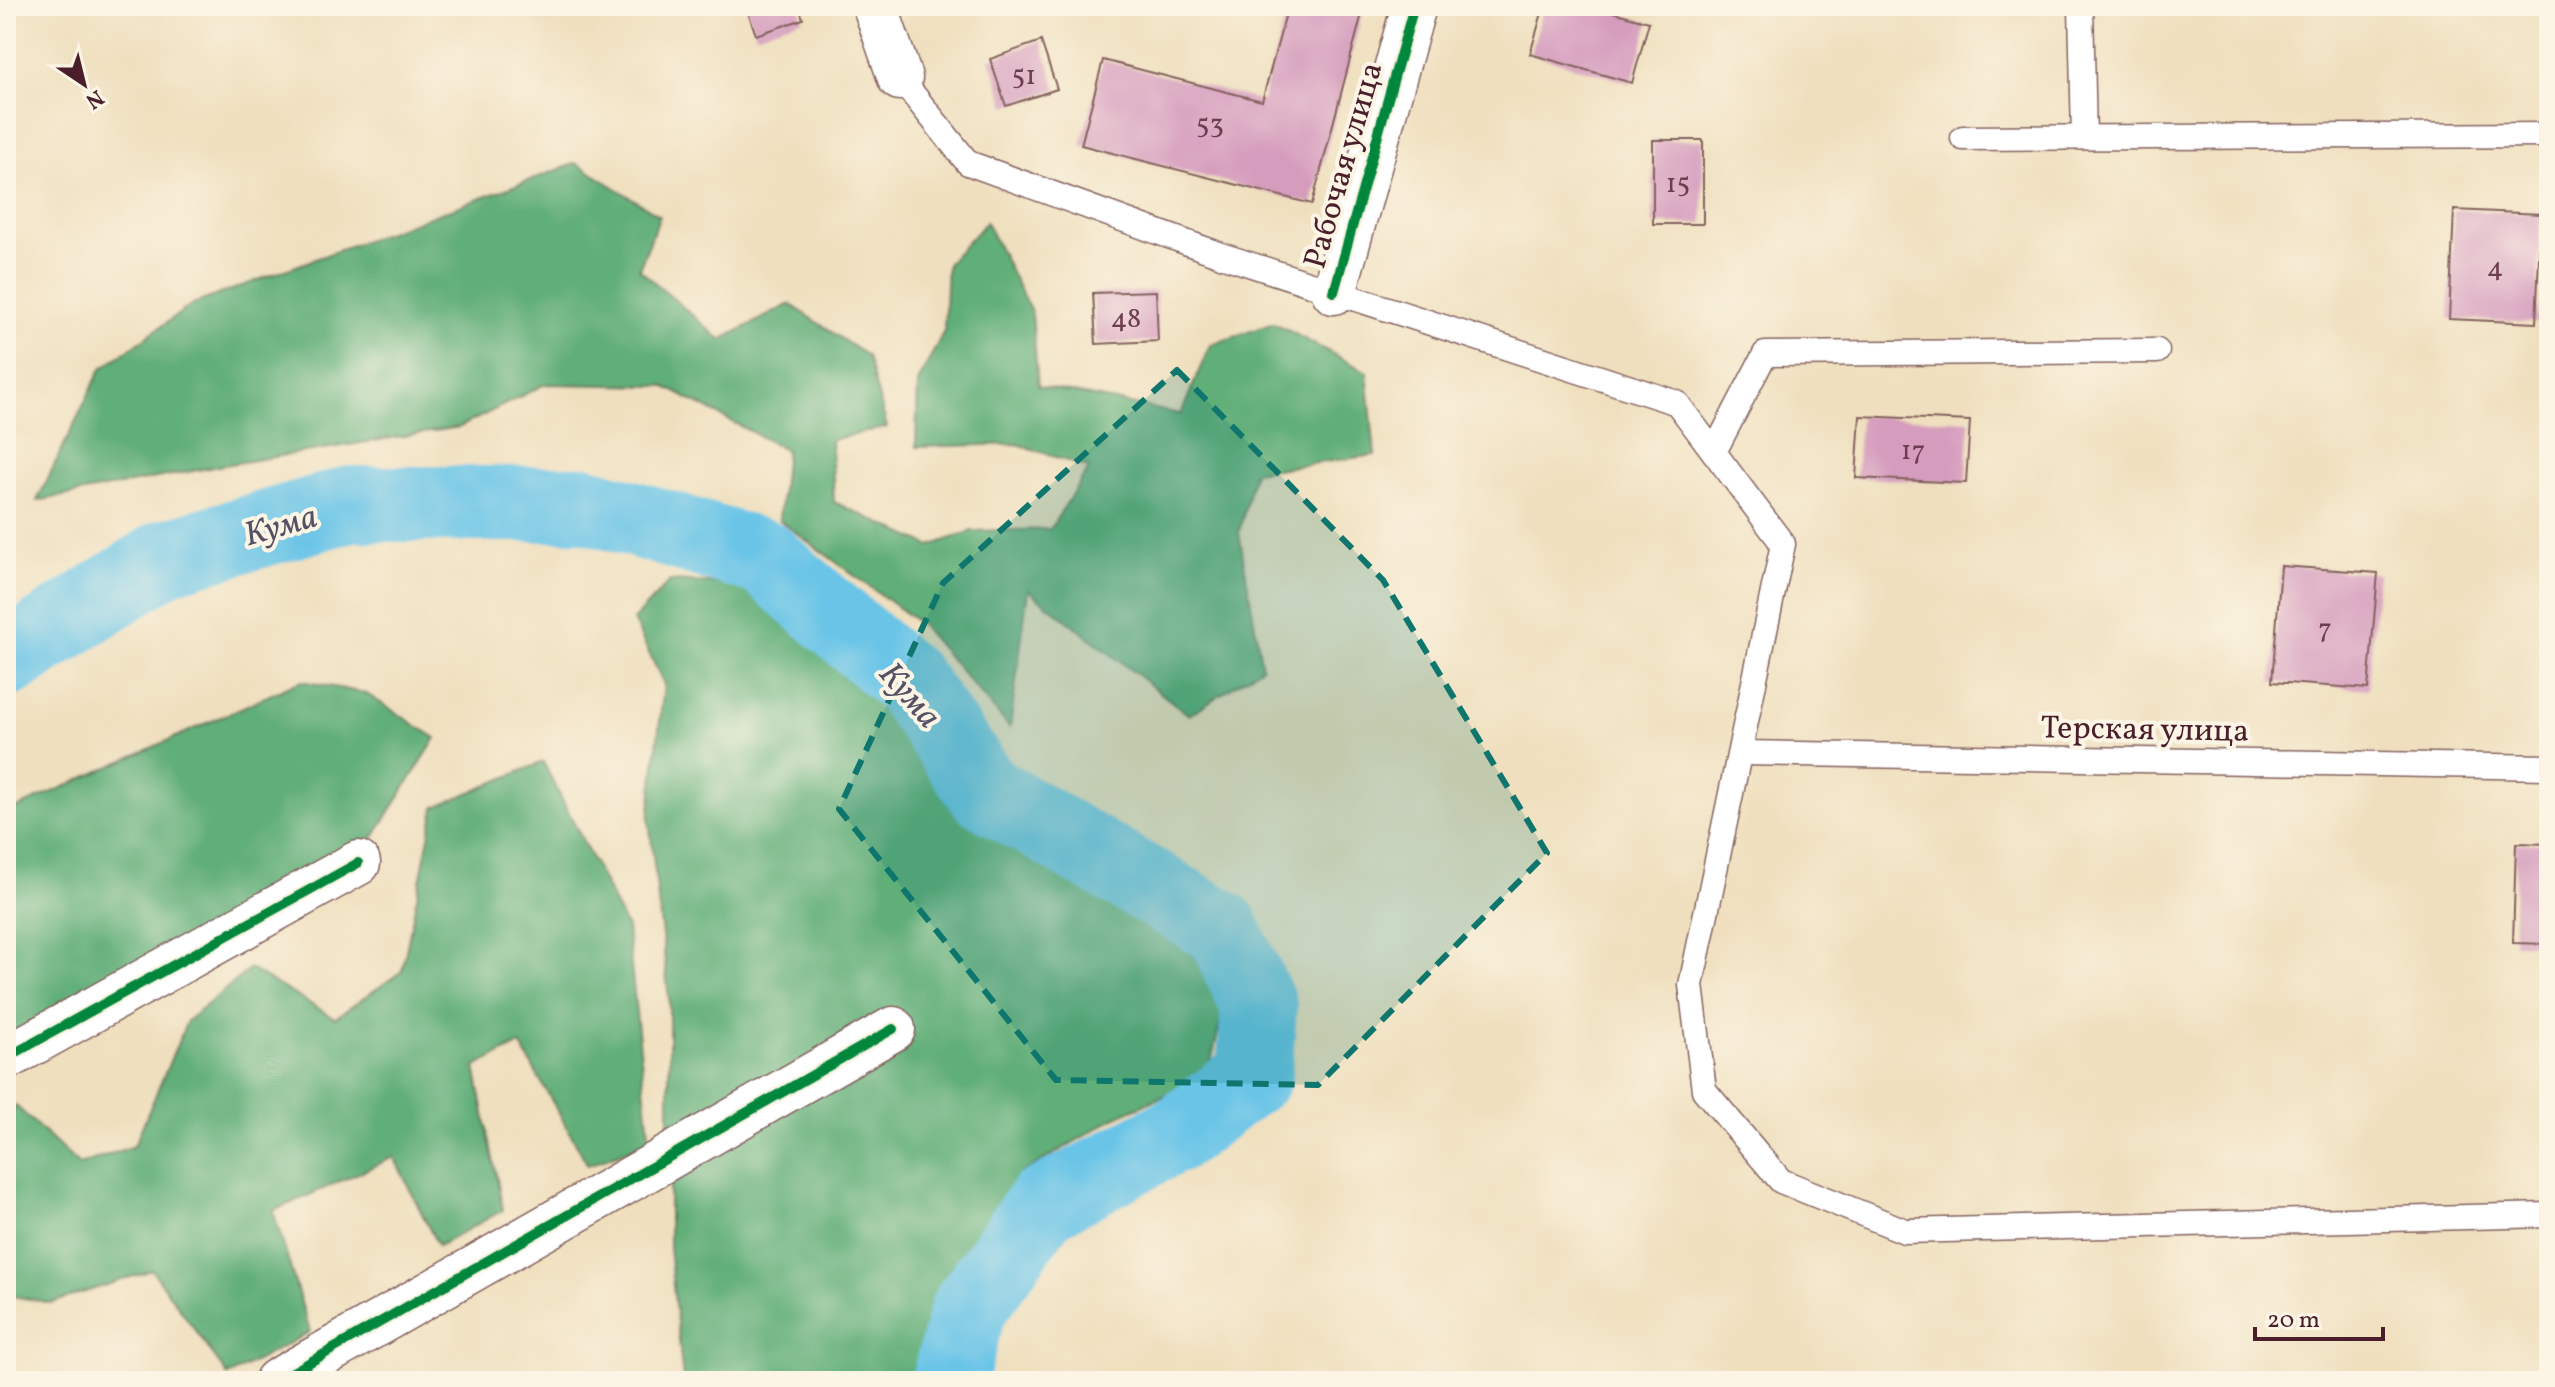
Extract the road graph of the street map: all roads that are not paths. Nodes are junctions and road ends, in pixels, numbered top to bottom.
1 (875, 6) edge
2 (1414, 6) edge
3 (2081, 6) edge
4 (900, 78) joint
5 (2549, 135) edge
6 (2084, 137) junction
7 (1963, 138) dead end
8 (1334, 292) junction
9 (2157, 351) dead end
10 (1714, 452) junction
11 (1740, 753) junction
12 (2549, 767) edge
13 (358, 863) dead end
14 (893, 1029) dead end
15 (6, 1058) edge
16 (2549, 1215) edge
17 (277, 1381) edge

1 - 4 street
2 - 8 street, Рабочая улица
3 - 6 lane
4 - 8 lane
5 - 6 lane
6 - 7 lane
8 - 10 lane
9 - 10 lane
10 - 11 lane
11 - 12 lane, Терская улица
11 - 16 lane
13 - 15 street
14 - 17 street

